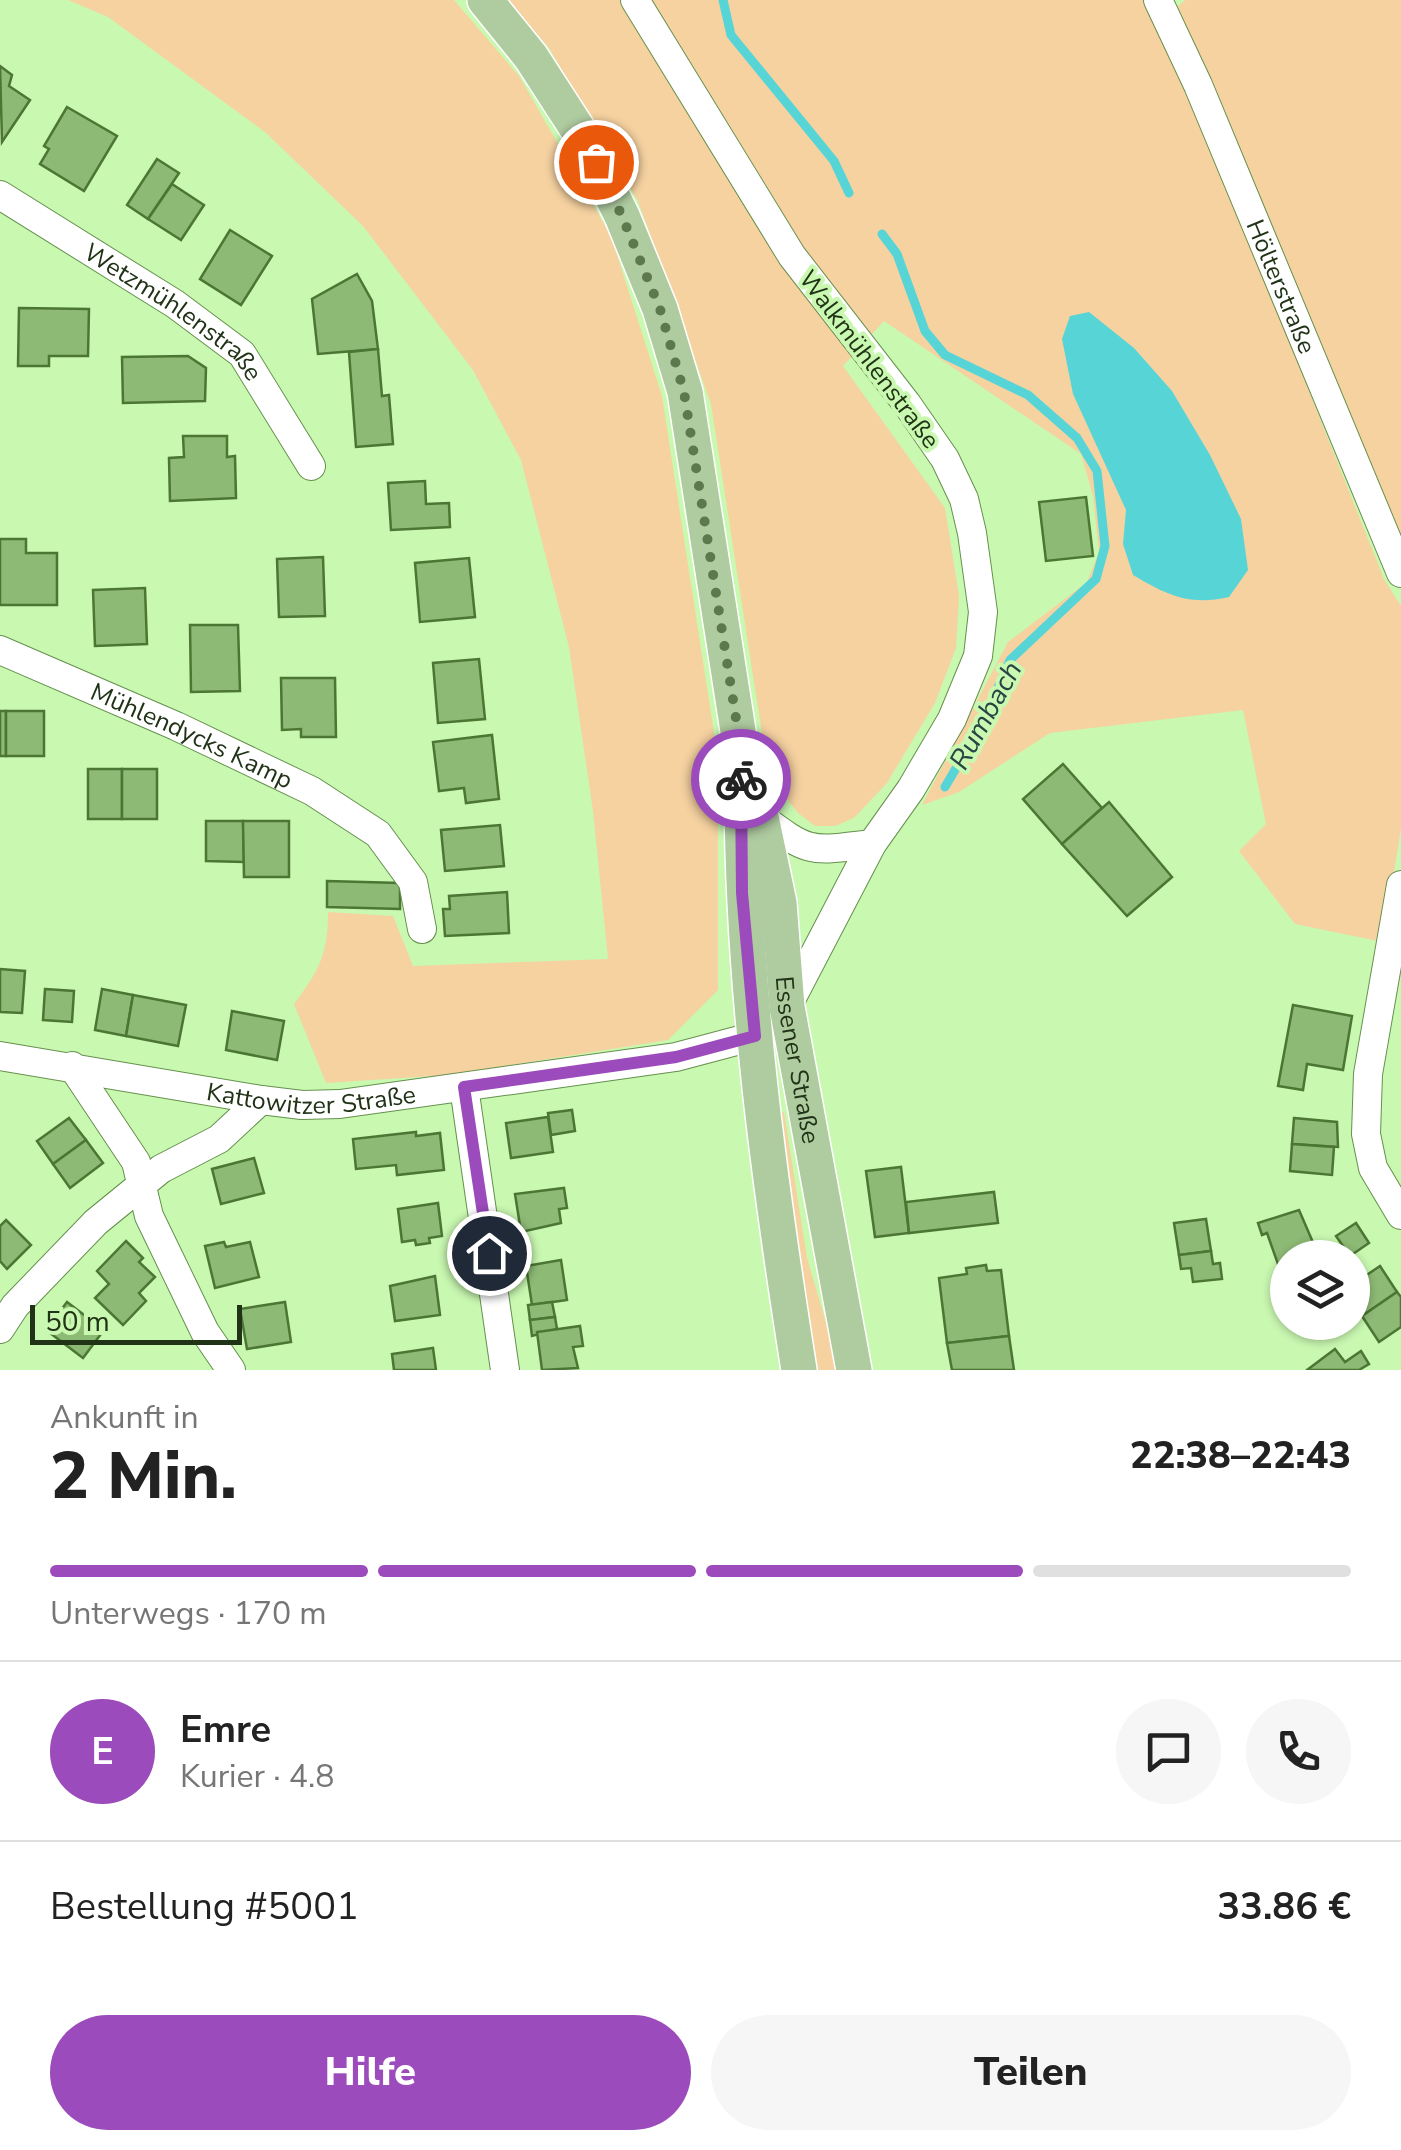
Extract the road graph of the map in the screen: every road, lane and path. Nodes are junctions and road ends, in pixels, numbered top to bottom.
1 (484, 0) edge
2 (634, 0) edge
3 (1158, 0) edge
4 (0, 194) edge
5 (311, 466) dead end
6 (1401, 573) edge
7 (0, 650) edge
8 (741, 750) junction
9 (762, 817) junction
10 (872, 844) junction
11 (1401, 884) edge
12 (422, 929) dead end
13 (787, 1007) junction
14 (755, 1036) junction
15 (0, 1056) edge
16 (72, 1066) junction
17 (464, 1087) junction
18 (261, 1100) junction
19 (140, 1188) junction
20 (1401, 1215) edge
21 (0, 1329) edge
22 (231, 1370) edge
23 (505, 1370) edge
24 (799, 1370) edge
25 (854, 1370) edge

1 - 8 main road, Essener Straße
2 - 10 street, Walkmühlenstraße
3 - 6 street, Hölterstraße
4 - 5 street, Wetzmühlenstraße
7 - 12 street, Mühlendycks Kamp
8 - 9 main road, Essener Straße
8 - 14 main road, Essener Straße
9 - 10 street
9 - 13 main road, Essener Straße
10 - 13 street, Walkmühlenstraße
11 - 20 street
13 - 14 street, Kattowitzer Straße
13 - 25 main road, Essener Straße
14 - 17 street, Kattowitzer Straße
14 - 24 main road, Essener Straße
15 - 16 street, Kattowitzer Straße
16 - 18 street, Kattowitzer Straße
16 - 19 street
17 - 18 street, Kattowitzer Straße
17 - 23 street
18 - 19 street
19 - 21 street
19 - 22 street

